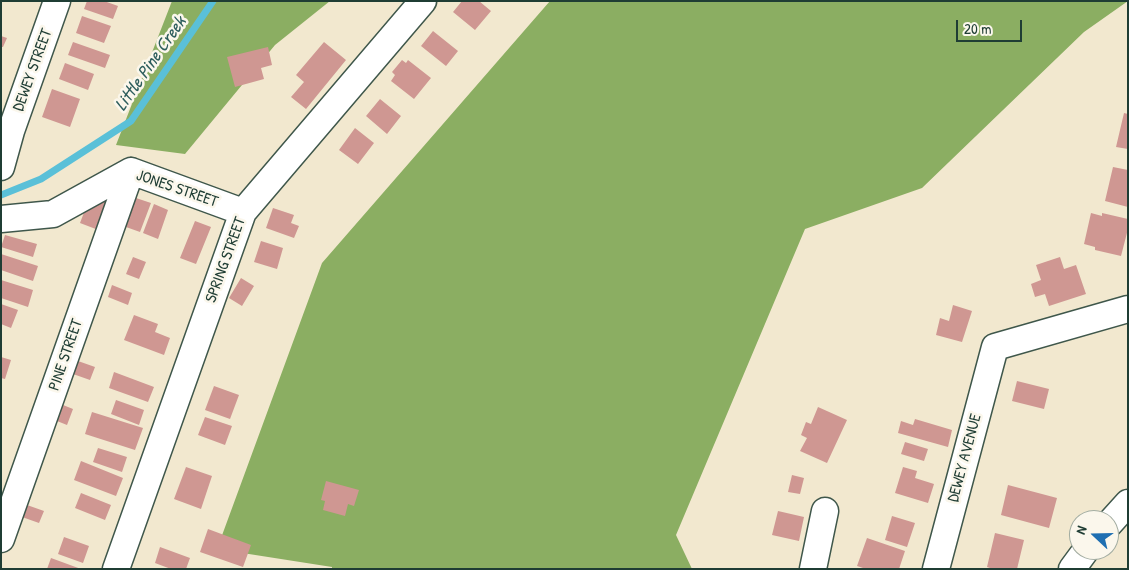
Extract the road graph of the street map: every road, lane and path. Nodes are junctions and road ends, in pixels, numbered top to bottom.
1 (57, 1) edge
2 (424, 1) edge
3 (6, 129) edge
4 (1, 167) edge
5 (131, 172) junction
6 (243, 212) junction
7 (1, 218) edge
8 (1128, 309) edge
9 (1128, 503) edge
10 (825, 511) dead end
11 (1119, 513) edge
12 (1, 539) edge
13 (116, 569) edge
14 (813, 569) edge
15 (936, 569) edge

1 - 3 street, DEWEY STREET
2 - 6 street, SPRING STREET
3 - 4 street, DEWEY STREET
5 - 6 street, JONES STREET
5 - 7 street, JONES STREET
5 - 12 street, PINE STREET
6 - 13 street, SPRING STREET
8 - 15 street, DEWEY AVENUE
9 - 11 street
10 - 14 street

